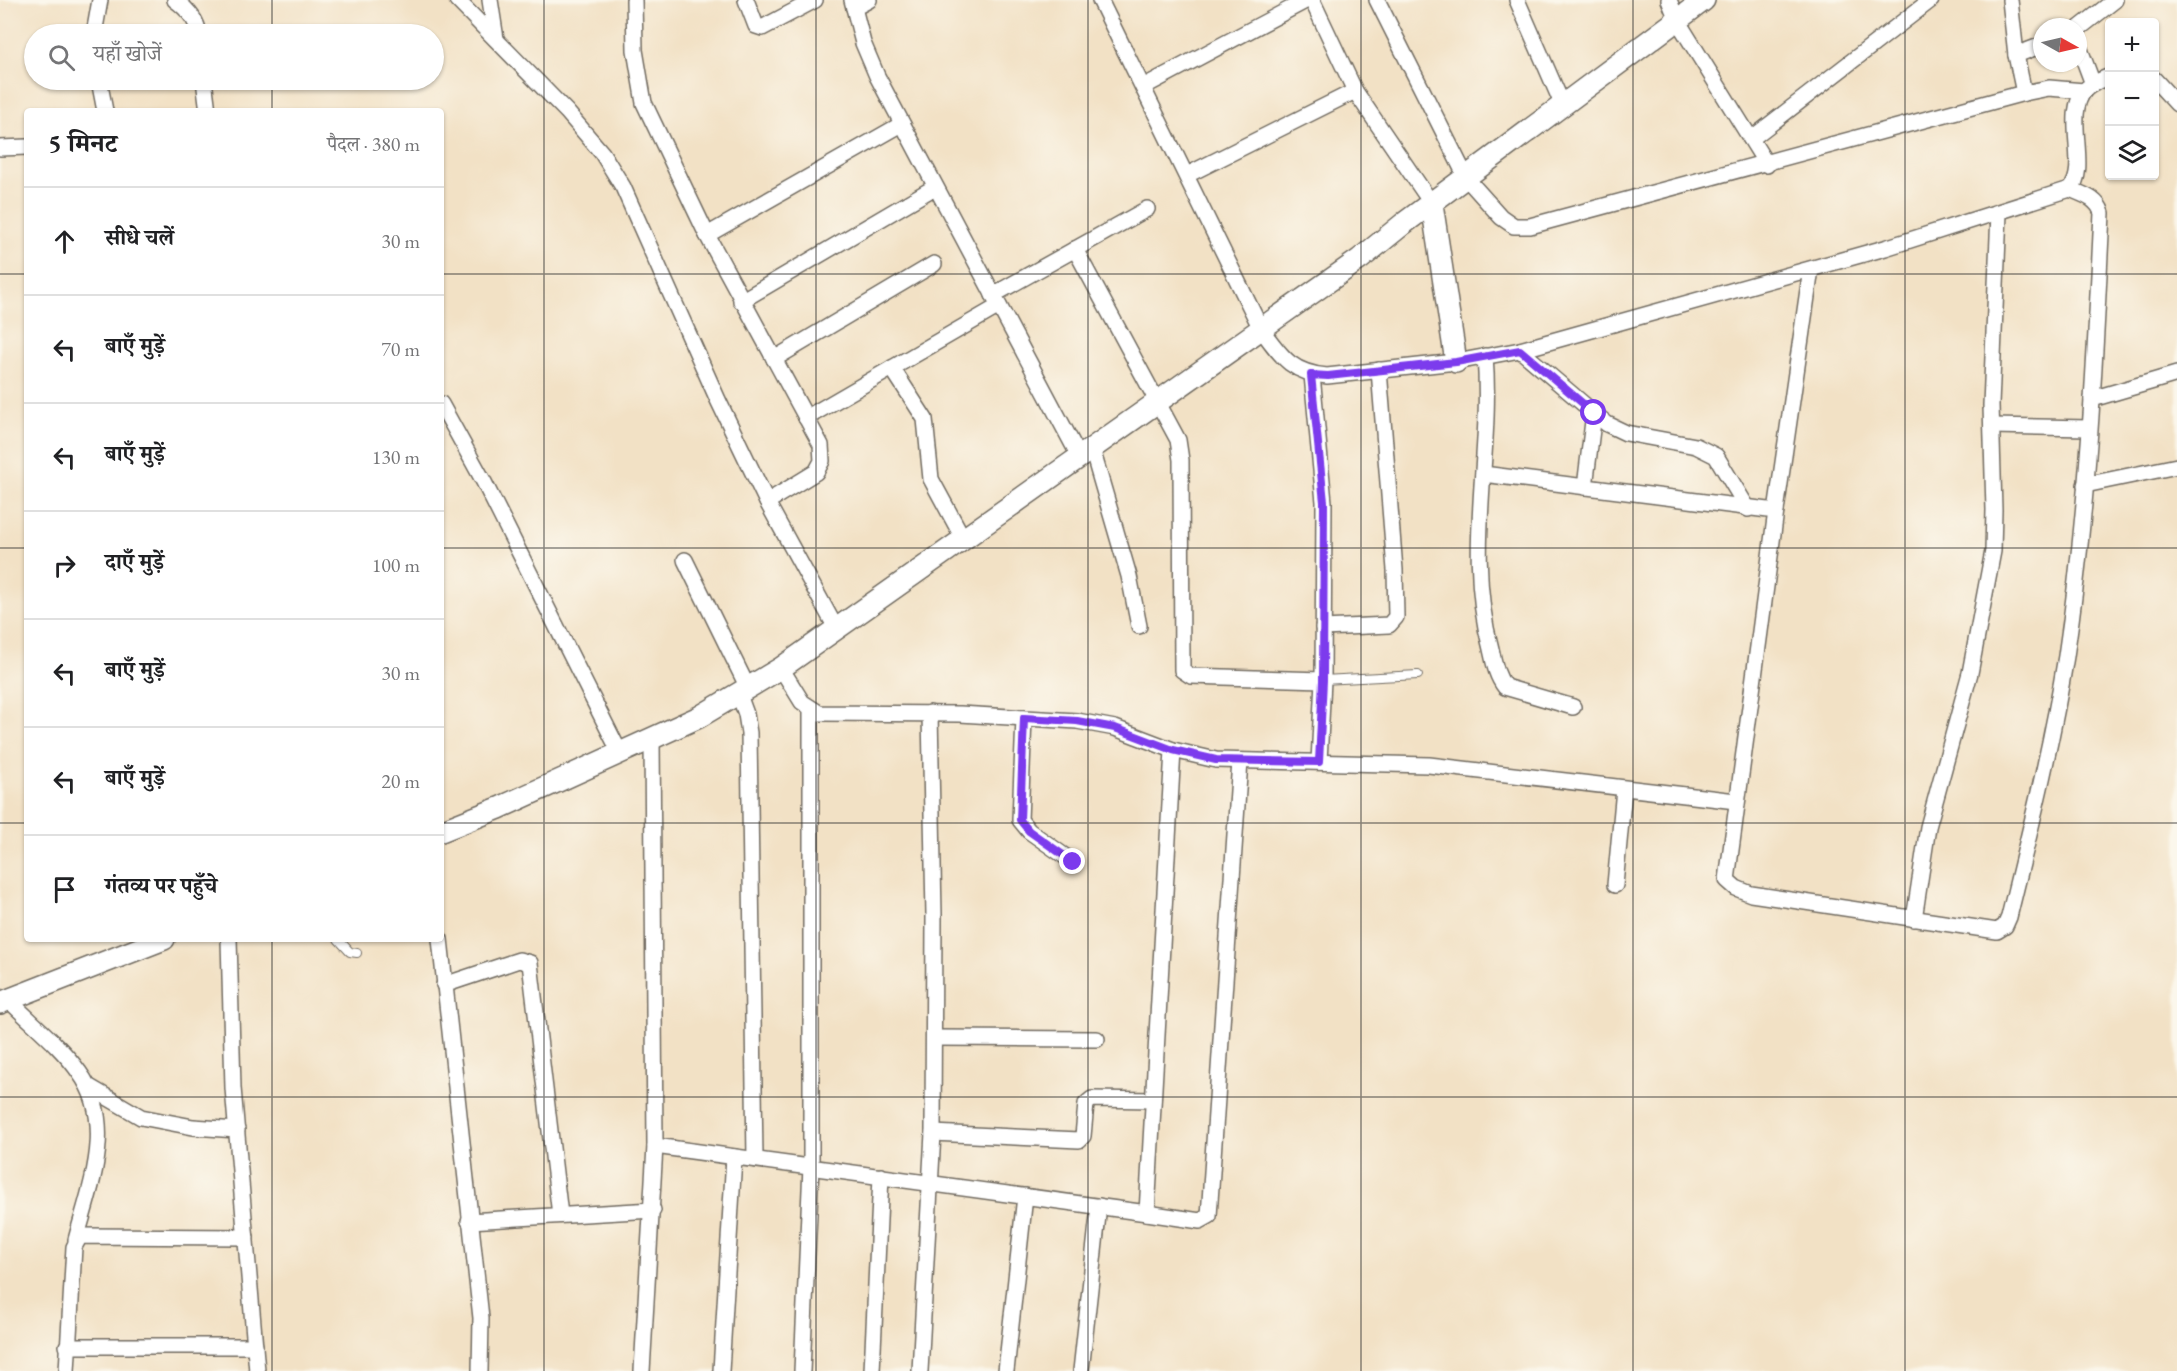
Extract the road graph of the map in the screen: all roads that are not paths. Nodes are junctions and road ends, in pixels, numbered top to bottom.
1 (100, 0) edge
2 (175, 0) edge
3 (457, 0) edge
4 (490, 0) edge
5 (634, 0) edge
6 (746, 0) edge
7 (815, 0) edge
8 (869, 0) edge
9 (1100, 0) edge
10 (1307, 0) edge
11 (1312, 0) edge
12 (1377, 0) edge
13 (1516, 0) edge
14 (1669, 0) edge
15 (1704, 0) edge
16 (1931, 0) edge
17 (2010, 0) edge
18 (2115, 0) edge
19 (853, 4) edge
20 (1677, 20) junction
21 (2087, 22) edge
22 (96, 24) edge
23 (196, 24) edge
24 (496, 39) junction
25 (2033, 48) edge
26 (2016, 55) junction
27 (2085, 72) edge
28 (2105, 78) edge
29 (2159, 84) edge
30 (1143, 87) junction
31 (2089, 87) junction
32 (101, 90) edge
33 (205, 90) edge
34 (1355, 91) junction
35 (2024, 93) junction
36 (2177, 104) edge
37 (1563, 106) junction
38 (104, 108) edge
39 (208, 108) edge
40 (902, 124) junction
41 (1751, 139) junction
42 (24, 147) edge
43 (0, 148) edge
44 (1767, 165) junction
45 (1187, 175) junction
46 (1467, 179) junction
47 (935, 187) junction
48 (2070, 189) junction
49 (1432, 204) junction
50 (1147, 209) dead end
51 (1999, 213) junction
52 (707, 235) junction
53 (1075, 249) junction
54 (934, 264) dead end
55 (1811, 269) junction
56 (741, 301) junction
57 (996, 301) junction
58 (1261, 329) junction
59 (1520, 350) junction
60 (1485, 356) junction
61 (774, 359) junction
62 (1456, 362) junction
63 (892, 368) junction
64 (1379, 370) junction
65 (2177, 374) edge
66 (1311, 375) junction
67 (2092, 399) junction
68 (1159, 401) junction
69 (444, 409) edge
70 (1594, 413) junction
71 (806, 418) junction
72 (1992, 426) junction
73 (2090, 428) junction
74 (1086, 453) junction
75 (2177, 466) edge
76 (1483, 474) junction
77 (2085, 484) junction
78 (1585, 488) junction
79 (767, 502) junction
80 (1748, 509) junction
81 (1776, 512) junction
82 (964, 540) junction
83 (685, 560) dead end
84 (1139, 626) dead end
85 (1323, 628) junction
86 (837, 630) junction
87 (781, 668) junction
88 (1418, 675) dead end
89 (1323, 680) junction
90 (743, 689) junction
91 (1573, 707) dead end
92 (811, 710) junction
93 (930, 713) junction
94 (1024, 718) junction
95 (652, 738) junction
96 (1173, 750) junction
97 (620, 753) junction
98 (1240, 761) junction
99 (1319, 762) junction
100 (1624, 789) junction
101 (1736, 801) junction
102 (444, 830) edge
103 (1073, 862) dead end
104 (1615, 885) dead end
105 (1914, 919) junction
106 (156, 942) edge
107 (229, 942) edge
108 (341, 942) edge
109 (440, 942) edge
110 (357, 952) dead end
111 (444, 985) junction
112 (4, 1001) edge
113 (934, 1038) junction
114 (1097, 1039) dead end
115 (88, 1086) junction
116 (1153, 1100) junction
117 (237, 1130) junction
118 (933, 1133) junction
119 (655, 1146) junction
120 (734, 1157) junction
121 (755, 1159) junction
122 (811, 1167) junction
123 (881, 1176) junction
124 (932, 1183) junction
125 (1025, 1196) junction
126 (1099, 1206) junction
127 (652, 1210) junction
128 (1147, 1213) junction
129 (560, 1215) junction
130 (469, 1221) junction
131 (246, 1236) junction
132 (76, 1240) junction
133 (67, 1346) junction
134 (255, 1346) junction
135 (67, 1371) edge
136 (256, 1371) edge
137 (480, 1371) edge
138 (642, 1371) edge
139 (721, 1371) edge
140 (802, 1371) edge
141 (872, 1371) edge
142 (920, 1371) edge
143 (1006, 1371) edge
144 (1081, 1371) edge

1 - 22 street
2 - 23 street
3 - 24 street
4 - 24 street
5 - 52 street
6 - 7 street
8 - 19 street
9 - 30 street
10 - 30 street
11 - 34 street
12 - 46 street
13 - 37 street
14 - 20 street
15 - 20 main road
16 - 41 street
17 - 26 street
18 - 21 street
19 - 40 street
20 - 37 main road
20 - 41 street
24 - 79 street
25 - 26 street
26 - 35 street
27 - 31 street
28 - 31 street
29 - 36 street
30 - 45 street
31 - 35 street
31 - 48 street
32 - 38 street
33 - 39 street
34 - 45 street
34 - 49 street
35 - 44 street
37 - 46 main road
40 - 47 street
40 - 52 street
41 - 44 street
42 - 43 street
44 - 46 street
45 - 58 street
46 - 49 main road
47 - 56 street
47 - 57 street
48 - 51 street
48 - 67 street
49 - 58 main road
49 - 62 main road
50 - 53 street
51 - 55 street
51 - 72 street
52 - 56 street
53 - 57 street
53 - 68 street
54 - 61 street
55 - 59 street
55 - 81 street
56 - 61 street
57 - 63 street
57 - 74 street
58 - 66 street
58 - 68 main road
59 - 60 street
59 - 70 street
60 - 62 street
60 - 76 street
61 - 71 street
62 - 64 street
63 - 71 street
63 - 82 street
64 - 66 street
64 - 85 street
65 - 67 street
66 - 85 street
67 - 73 street
68 - 74 main road
68 - 89 street
69 - 97 street
70 - 78 street
70 - 80 street
71 - 79 street
72 - 73 street
72 - 105 street
73 - 77 street
74 - 82 main road
74 - 84 street
75 - 77 street
76 - 78 street
76 - 91 street
77 - 105 street
78 - 80 street
79 - 86 street
80 - 81 street
81 - 101 street
82 - 86 main road
83 - 90 street
85 - 89 street
86 - 87 main road
87 - 90 main road
87 - 92 street
88 - 89 lane
89 - 99 street
90 - 95 main road
90 - 121 street
92 - 93 street
92 - 122 street
93 - 94 street
93 - 113 street
94 - 96 street
94 - 103 street
95 - 97 main road
95 - 119 street
96 - 98 street
96 - 116 street
97 - 102 main road
98 - 99 street
98 - 128 street
99 - 100 street
100 - 101 street
100 - 104 street
101 - 105 street
106 - 112 main road
107 - 117 street
108 - 110 lane
109 - 111 street
111 - 129 street
111 - 130 street
112 - 115 street
113 - 114 street
113 - 118 street
115 - 117 street
115 - 132 street
116 - 118 street
116 - 128 street
117 - 131 street
118 - 124 street
119 - 120 street
119 - 127 street
120 - 121 street
120 - 139 street
121 - 122 street
122 - 123 street
122 - 140 street
123 - 124 street
123 - 141 street
124 - 125 street
124 - 142 street
125 - 126 street
125 - 143 street
126 - 128 street
126 - 144 street
127 - 129 street
127 - 138 street
129 - 130 street
130 - 137 street
131 - 132 street
131 - 134 street
132 - 133 street
133 - 134 street
133 - 135 street
134 - 136 street

